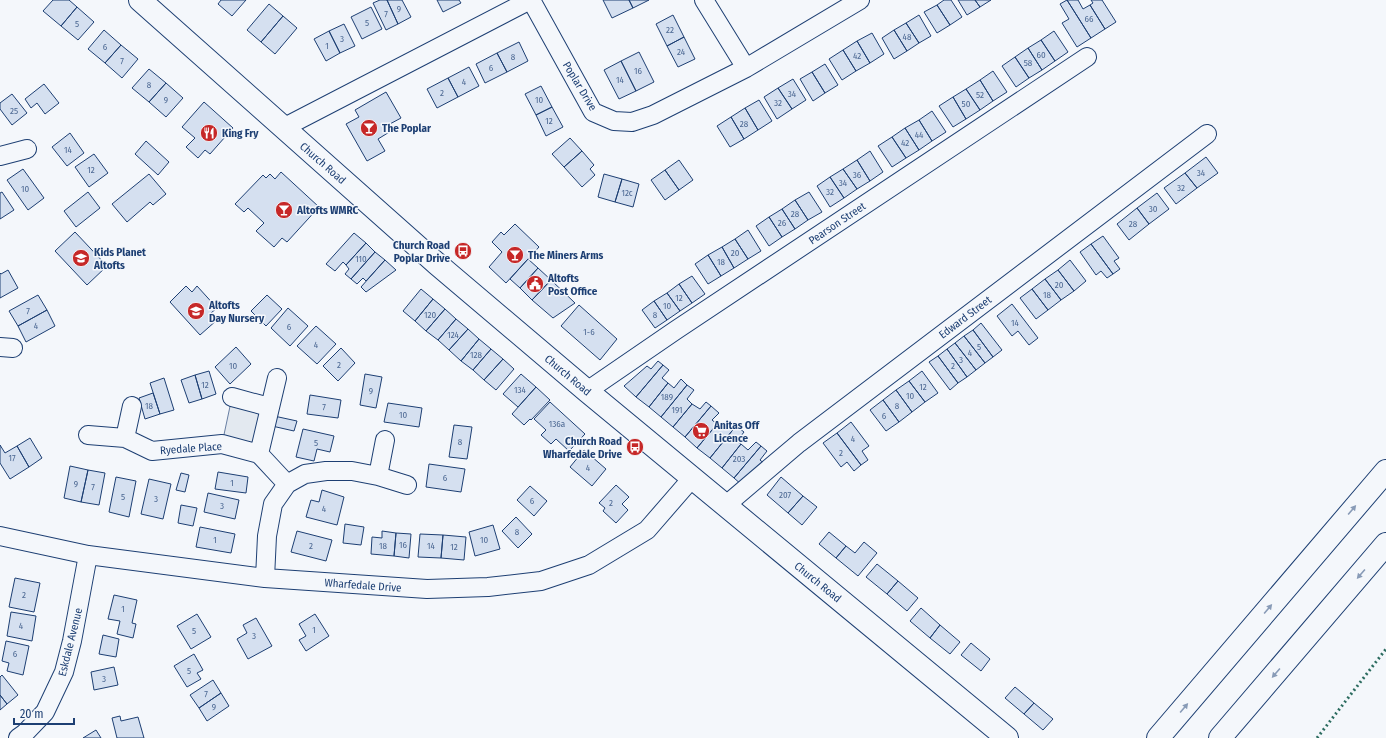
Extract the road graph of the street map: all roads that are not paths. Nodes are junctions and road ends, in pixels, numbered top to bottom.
1 (140, 0) edge
2 (530, 0) edge
3 (704, 0) edge
4 (860, 0) edge
5 (1088, 57) dead end
6 (746, 68) junction
7 (283, 128) junction
8 (1207, 134) dead end
9 (27, 149) dead end
10 (0, 156) edge
11 (276, 378) dead end
12 (587, 391) junction
13 (232, 397) dead end
14 (132, 406) dead end
15 (269, 407) junction
16 (88, 435) dead end
17 (125, 438) junction
18 (385, 440) dead end
19 (259, 454) junction
20 (1386, 471) edge
21 (378, 476) junction
22 (693, 477) junction
23 (287, 484) junction
24 (408, 485) dead end
25 (726, 505) junction
26 (0, 536) edge
27 (1386, 544) edge
28 (88, 555) junction
29 (265, 578) junction
30 (18, 738) edge
31 (1007, 738) edge
32 (1158, 738) edge
33 (1220, 738) edge

1 - 7 main road, Church Road
2 - 6 street, Poplar Drive
2 - 7 street, Poplar Drive
3 - 6 street
4 - 6 street, Poplar Drive
5 - 12 street, Pearson Street
7 - 12 main road, Church Road
8 - 25 street, Edward Street
9 - 10 street
11 - 15 street
12 - 22 main road, Church Road
13 - 15 street
14 - 17 street
15 - 19 street
16 - 17 street, Ryedale Place
17 - 19 street, Ryedale Place
18 - 21 street
19 - 23 street
32 -> 20 main road
21 - 23 street
21 - 24 street
22 - 25 main road, Church Road
22 - 29 street, Wharfedale Drive
23 - 29 street
25 - 31 main road, Church Road
26 - 28 street, Wharfedale Drive
27 -> 33 main road
28 - 29 street, Wharfedale Drive
28 - 30 street, Eskdale Avenue

